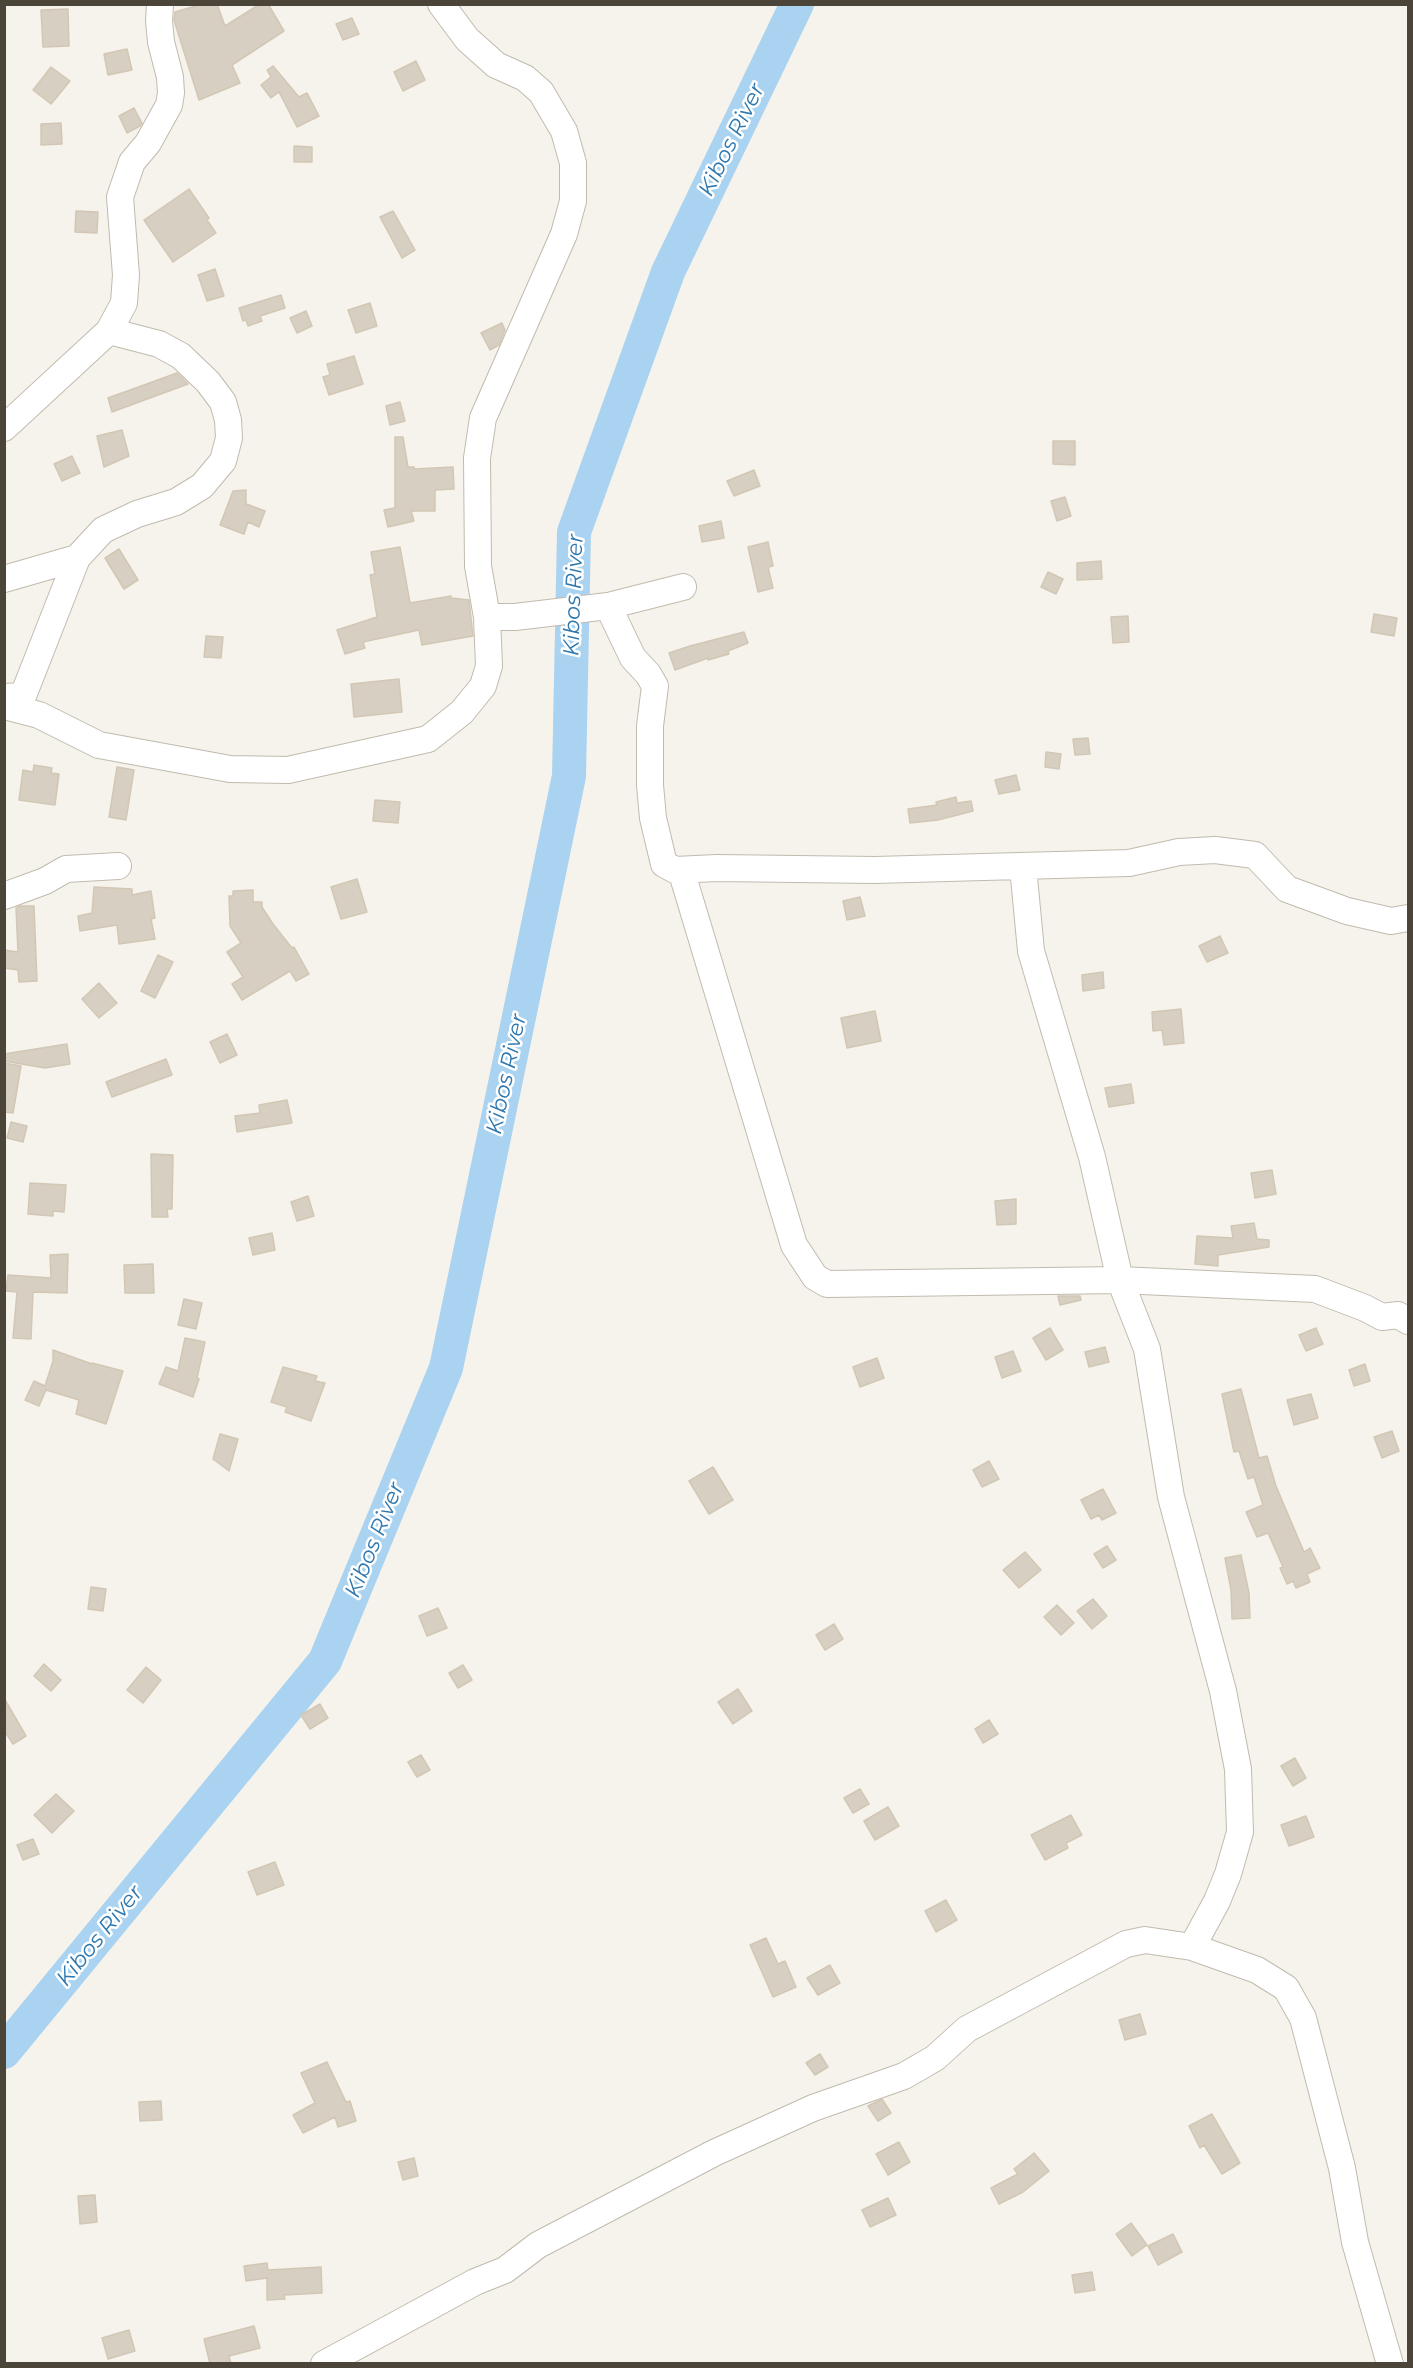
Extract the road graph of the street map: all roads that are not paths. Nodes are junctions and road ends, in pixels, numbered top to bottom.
1 (441, 4) edge
2 (159, 5) edge
3 (109, 331) junction
4 (4, 428) edge
5 (77, 558) junction
6 (4, 579) edge
7 (683, 587) dead end
8 (600, 607) junction
9 (487, 617) junction
10 (4, 697) edge
11 (4, 706) edge
12 (118, 866) dead end
13 (1023, 867) junction
14 (681, 870) junction
15 (4, 896) edge
16 (1408, 918) edge
17 (1120, 1280) junction
18 (1408, 1321) edge
19 (1192, 1947) junction
20 (324, 2364) edge
21 (1390, 2364) edge

1 - 9 street
2 - 3 street
3 - 4 street
3 - 5 street
5 - 6 street
5 - 10 street
7 - 8 street
8 - 9 street
8 - 14 street
9 - 11 street
12 - 15 street
13 - 14 street
13 - 16 street
13 - 17 street
14 - 17 street
17 - 18 street
17 - 19 street
19 - 20 street
19 - 21 street

